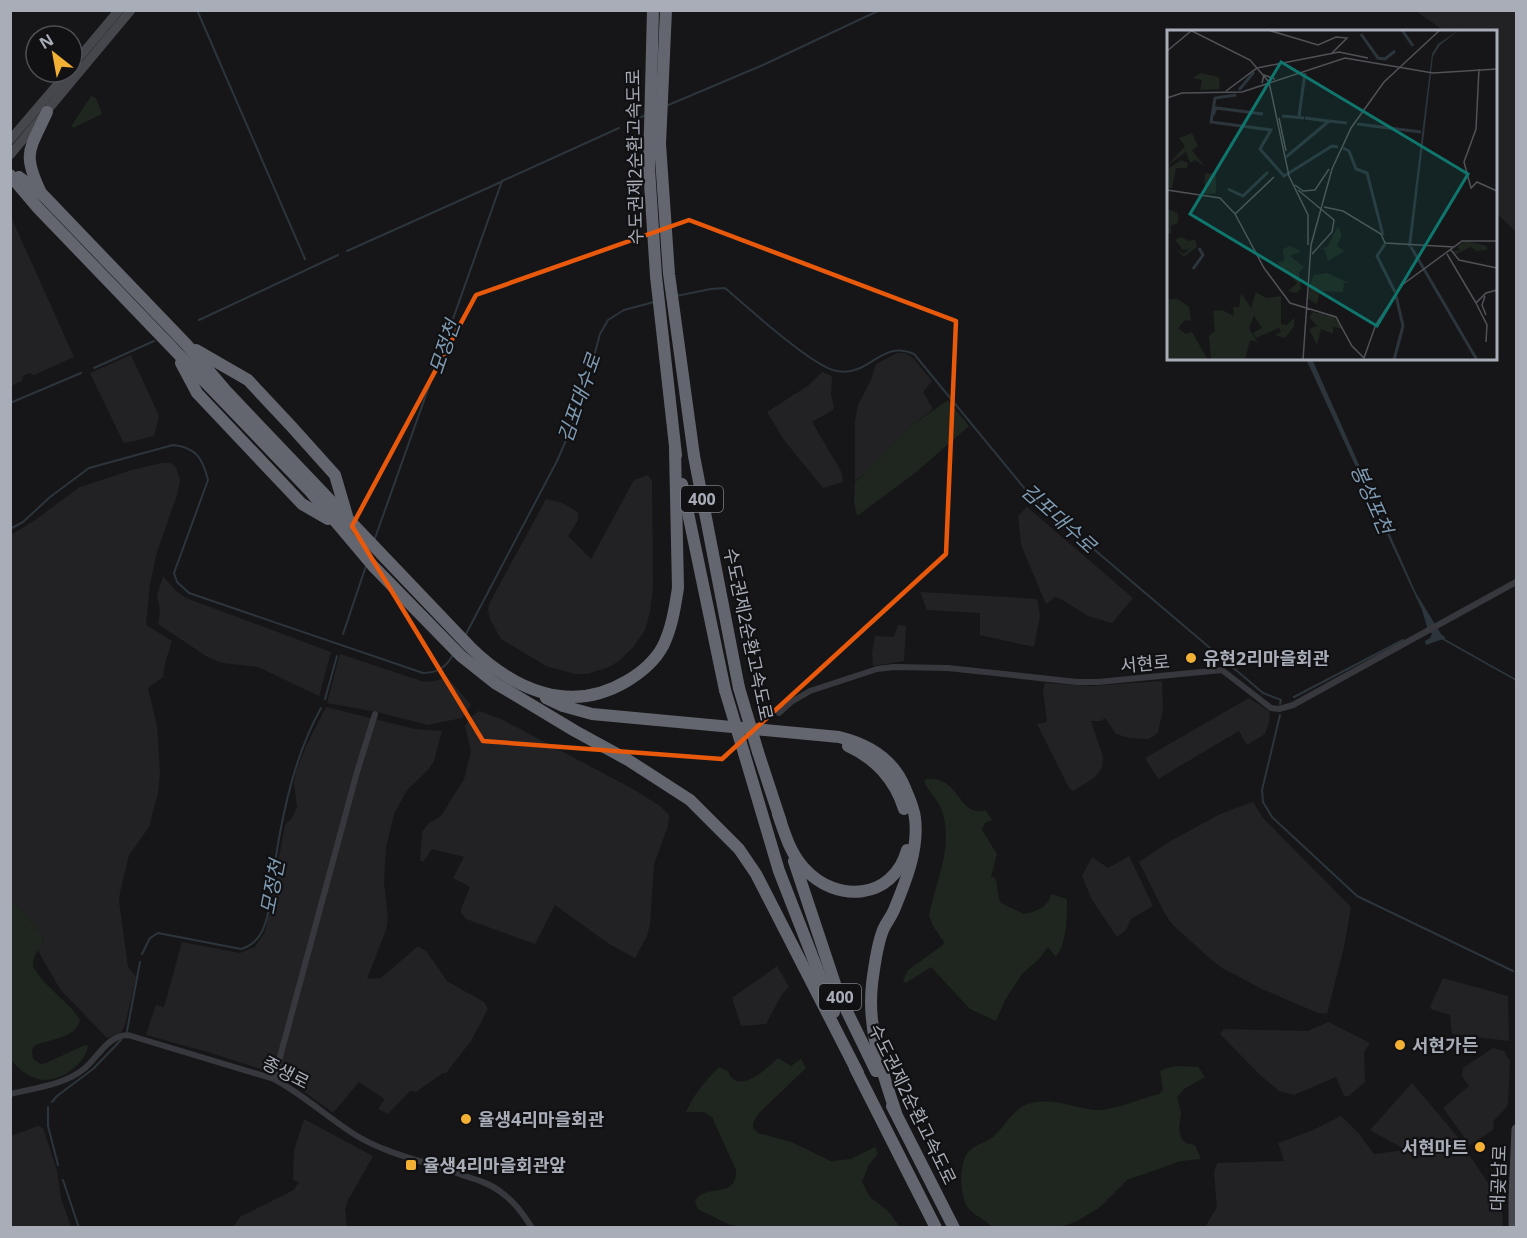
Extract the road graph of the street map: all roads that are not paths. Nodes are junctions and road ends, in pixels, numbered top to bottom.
1 (119, 10) edge
2 (131, 10) edge
3 (653, 10) edge
4 (666, 10) edge
5 (84, 52) edge
6 (60, 84) edge
7 (43, 110) junction
8 (10, 131) edge
9 (10, 140) edge
10 (10, 155) edge
11 (10, 173) edge
12 (10, 190) edge
13 (42, 194) junction
14 (38, 208) junction
15 (186, 344) junction
16 (675, 449) junction
17 (351, 520) junction
18 (1516, 582) edge
19 (535, 691) junction
20 (522, 699) junction
21 (779, 713) dead end
22 (375, 714) dead end
23 (778, 814) junction
24 (858, 1073) junction
25 (274, 1078) junction
26 (10, 1094) edge
27 (896, 1113) junction
28 (1516, 1129) edge
29 (532, 1227) edge
30 (936, 1227) edge
31 (954, 1227) edge
32 (1513, 1227) edge

1 - 5 main road
2 - 7 main road
3 - 16 highway, 수도권제2순환고속도로 / 400
4 - 23 highway, 수도권제2순환고속도로 / 400, bridge
6 - 7 main road
7 - 8 main road
7 - 9 main road
7 - 10 main road
7 - 13 highway
11 - 13 highway
11 - 14 highway
12 - 14 highway
13 - 15 highway
14 - 20 highway
15 - 17 highway
15 - 17 highway
16 - 19 highway
16 - 24 highway, 수도권제2순환고속도로 / 400, bridge
17 - 19 highway
18 - 21 street, 서현로
19 - 27 highway
20 - 23 highway
20 - 24 highway
22 - 25 street
23 - 27 highway, 수도권제2순환고속도로 / 400
24 - 30 highway, 수도권제2순환고속도로 / 400
25 - 26 street, 종생로
25 - 29 street, 종생로
27 - 31 highway, 수도권제2순환고속도로 / 400
28 - 32 main road, 대곶남로

